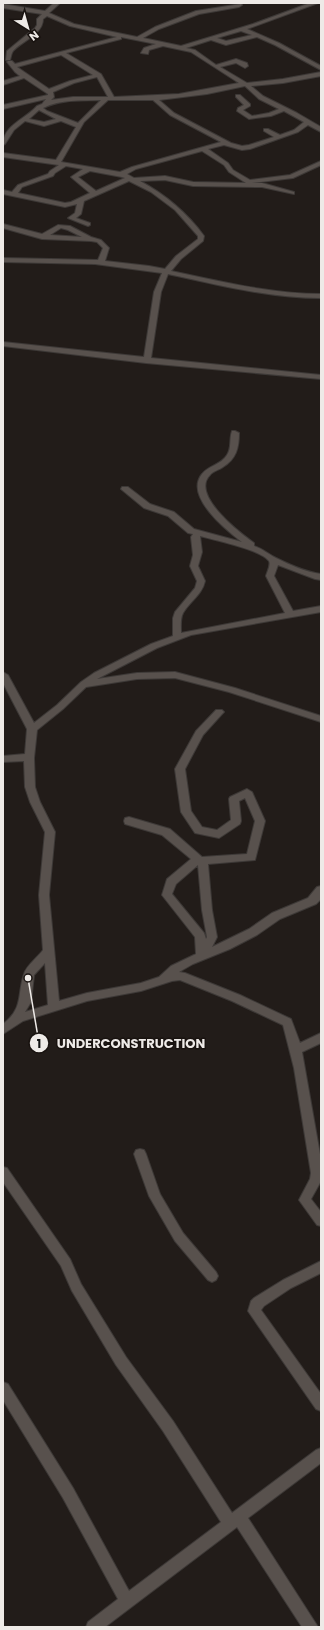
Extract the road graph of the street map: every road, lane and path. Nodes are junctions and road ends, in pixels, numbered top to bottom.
1 (57, 3) edge
2 (315, 3) edge
3 (239, 5) dead end
4 (3, 6) edge
5 (45, 13) junction
6 (241, 30) junction
7 (256, 36) junction
8 (127, 37) junction
9 (137, 39) junction
10 (213, 39) junction
11 (162, 44) junction
12 (181, 48) junction
13 (62, 53) junction
14 (144, 53) dead end
15 (5, 58) edge
16 (30, 61) junction
17 (14, 66) junction
18 (245, 66) dead end
19 (217, 68) junction
20 (321, 68) edge
21 (321, 74) edge
22 (98, 75) junction
23 (25, 76) junction
24 (3, 82) edge
25 (245, 84) junction
26 (50, 94) junction
27 (238, 96) dead end
28 (110, 98) junction
29 (154, 98) junction
30 (45, 104) junction
31 (3, 107) edge
32 (39, 107) junction
33 (283, 108) junction
34 (62, 118) junction
35 (25, 119) junction
36 (321, 120) edge
37 (308, 122) junction
38 (78, 126) junction
39 (266, 130) dead end
40 (321, 130) edge
41 (278, 136) junction
42 (3, 143) edge
43 (228, 143) junction
44 (203, 149) junction
45 (3, 155) edge
46 (321, 163) edge
47 (146, 164) junction
48 (61, 165) junction
49 (90, 168) junction
50 (121, 174) junction
51 (78, 175) junction
52 (159, 178) junction
53 (132, 179) junction
54 (249, 182) junction
55 (240, 184) junction
56 (3, 192) edge
57 (292, 193) dead end
58 (14, 194) junction
59 (96, 194) junction
60 (81, 202) junction
61 (88, 224) dead end
62 (3, 226) edge
63 (42, 237) junction
64 (91, 239) junction
65 (3, 260) edge
66 (101, 262) junction
67 (165, 271) junction
68 (321, 296) edge
69 (3, 344) edge
70 (146, 361) junction
71 (321, 377) edge
72 (235, 433) dead end
73 (125, 489) dead end
74 (198, 532) junction
75 (261, 551) junction
76 (273, 560) junction
77 (321, 577) edge
78 (321, 609) edge
79 (291, 615) junction
80 (177, 637) junction
81 (3, 675) edge
82 (84, 684) junction
83 (219, 712) dead end
84 (321, 719) edge
85 (32, 729) junction
86 (28, 758) junction
87 (3, 759) edge
88 (129, 820) dead end
89 (321, 890) edge
90 (49, 951) junction
91 (202, 955) junction
92 (161, 981) junction
93 (54, 1008) junction
94 (14, 1020) junction
95 (3, 1030) edge
96 (321, 1038) edge
97 (296, 1050) junction
98 (140, 1154) dead end
99 (3, 1172) edge
100 (321, 1221) edge
101 (321, 1267) edge
102 (212, 1276) dead end
103 (3, 1388) edge
104 (321, 1405) edge
105 (321, 1455) edge
106 (235, 1521) junction
107 (127, 1601) junction
108 (93, 1627) edge
109 (311, 1627) edge

1 - 5 street
2 - 6 street
3 - 9 street
4 - 5 street
5 - 8 street
5 - 15 street
6 - 7 street
6 - 10 street
7 - 10 street
7 - 20 street
8 - 9 street
8 - 13 street
9 - 11 street
10 - 12 street
11 - 12 street
11 - 14 street
12 - 19 street
13 - 16 street
13 - 22 street
15 - 16 street
15 - 17 street
16 - 17 street
17 - 23 street
18 - 19 street
19 - 25 street
21 - 25 street
22 - 26 street
22 - 28 street
23 - 24 street
23 - 26 street
25 - 29 street
25 - 33 street
26 - 30 street
26 - 31 street
27 - 33 street
28 - 29 street
28 - 30 street
28 - 38 street
29 - 43 street
30 - 32 street
32 - 34 street
32 - 35 street
33 - 37 street
34 - 35 street
34 - 38 street
35 - 42 street
36 - 37 street
37 - 40 street
37 - 41 street
38 - 48 street
39 - 41 street
41 - 43 street
43 - 44 street
44 - 47 street
44 - 54 street
45 - 48 street
46 - 54 street
47 - 50 street
47 - 52 street
48 - 49 street
48 - 51 street
48 - 58 street
49 - 50 street
49 - 51 street
50 - 53 street
51 - 59 street
52 - 53 street
52 - 55 street
53 - 59 street
53 - 67 street
54 - 55 street
55 - 57 street
56 - 58 street
58 - 60 street
59 - 60 street
60 - 61 street
62 - 63 street
63 - 64 street
63 - 64 street
64 - 66 street
65 - 66 street
66 - 67 street
67 - 68 street
67 - 70 street
69 - 70 street
70 - 71 street
72 - 75 street
73 - 74 street
74 - 75 street
74 - 80 street
75 - 76 street
76 - 77 street
76 - 79 street
78 - 79 street
79 - 80 street
80 - 82 street
81 - 85 street
82 - 84 street
82 - 85 street
83 - 91 street
85 - 86 street
86 - 87 street
86 - 90 street
88 - 91 street
89 - 91 street
90 - 93 street
90 - 94 street
91 - 92 street
92 - 93 street
92 - 97 street
93 - 94 street
94 - 95 street
96 - 97 street
97 - 100 street
98 - 102 street
99 - 106 street
101 - 104 street
103 - 107 street
105 - 106 street
106 - 107 street
106 - 109 street
107 - 108 street

